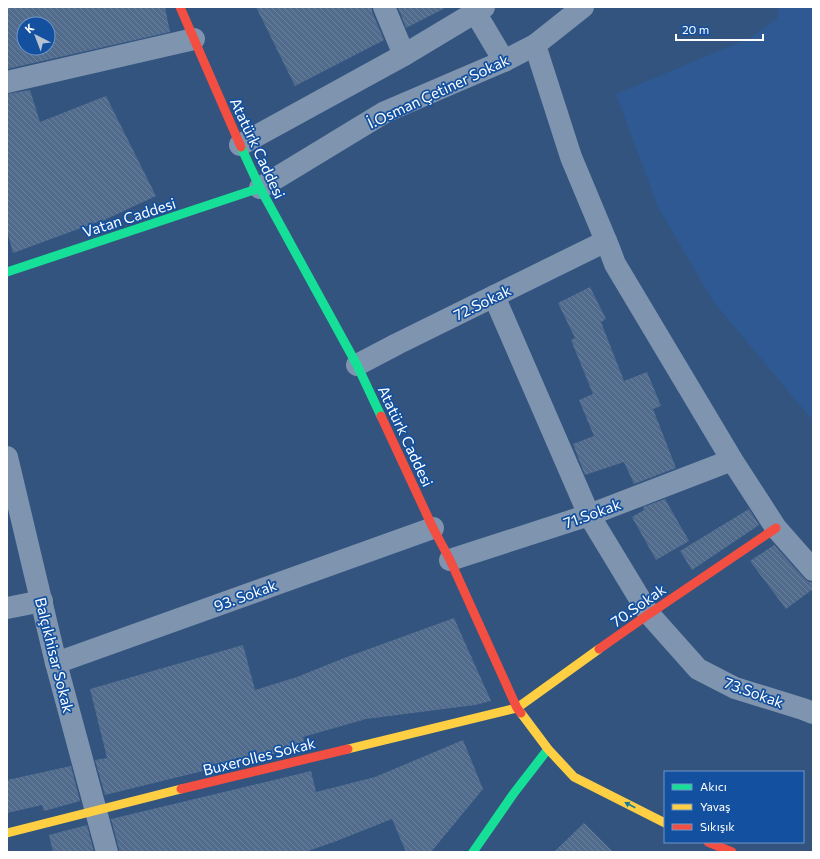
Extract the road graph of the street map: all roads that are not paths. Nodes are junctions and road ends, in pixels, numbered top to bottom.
1 (180, 7) edge
2 (384, 7) edge
3 (583, 7) edge
4 (479, 10) edge
5 (194, 39) junction
6 (535, 45) junction
7 (404, 55) junction
8 (504, 61) junction
9 (7, 82) edge
10 (240, 145) junction
11 (260, 188) junction
12 (606, 241) junction
13 (7, 272) edge
14 (494, 296) junction
15 (357, 365) junction
16 (7, 457) edge
17 (732, 460) junction
18 (590, 515) junction
19 (433, 528) junction
20 (776, 528) junction
21 (450, 560) junction
22 (813, 570) edge
23 (42, 601) junction
24 (7, 608) edge
25 (648, 614) junction
26 (56, 663) junction
27 (517, 708) junction
28 (813, 713) edge
29 (548, 749) junction
30 (96, 810) junction
31 (664, 822) edge
32 (7, 833) edge
33 (710, 843) edge
34 (107, 852) edge
35 (473, 852) edge
36 (732, 852) edge

1 - 5 street, Atatürk Caddesi
2 - 7 street
3 - 6 street, İ.Osman Çetiner Sokak
4 - 7 street
4 - 8 street
5 - 9 street
5 - 10 street, Atatürk Caddesi
6 - 8 street, İ.Osman Çetiner Sokak
6 - 12 street
7 - 10 street
8 - 11 street, İ.Osman Çetiner Sokak
10 - 11 street, Atatürk Caddesi
11 - 13 street, Vatan Caddesi
11 - 15 street, Atatürk Caddesi
12 - 14 street, 72.Sokak
12 - 17 street
14 - 15 street, 72.Sokak
14 - 18 street, 73.Sokak
15 - 19 street, Atatürk Caddesi
16 - 23 street, Balçıkhisar Sokak
17 - 18 street, 71.Sokak
17 - 20 street
18 - 21 street, 71.Sokak
18 - 25 street, 73.Sokak
19 - 21 street, Atatürk Caddesi
19 - 26 street, 93. Sokak
20 - 22 street
20 - 25 street, 70.Sokak
21 - 27 street, Atatürk Caddesi
23 - 24 street
23 - 26 street, Balçıkhisar Sokak
25 - 27 street, 70.Sokak
25 - 28 street, 73.Sokak
26 - 30 street, Balçıkhisar Sokak
27 - 29 street, Atatürk Caddesi
27 - 30 street, Buxerolles Sokak
31 -> 29 street, Atatürk Caddesi
29 - 35 street
30 - 32 street, Buxerolles Sokak
30 - 34 street, Balçıkhisar Sokak
33 - 36 street

